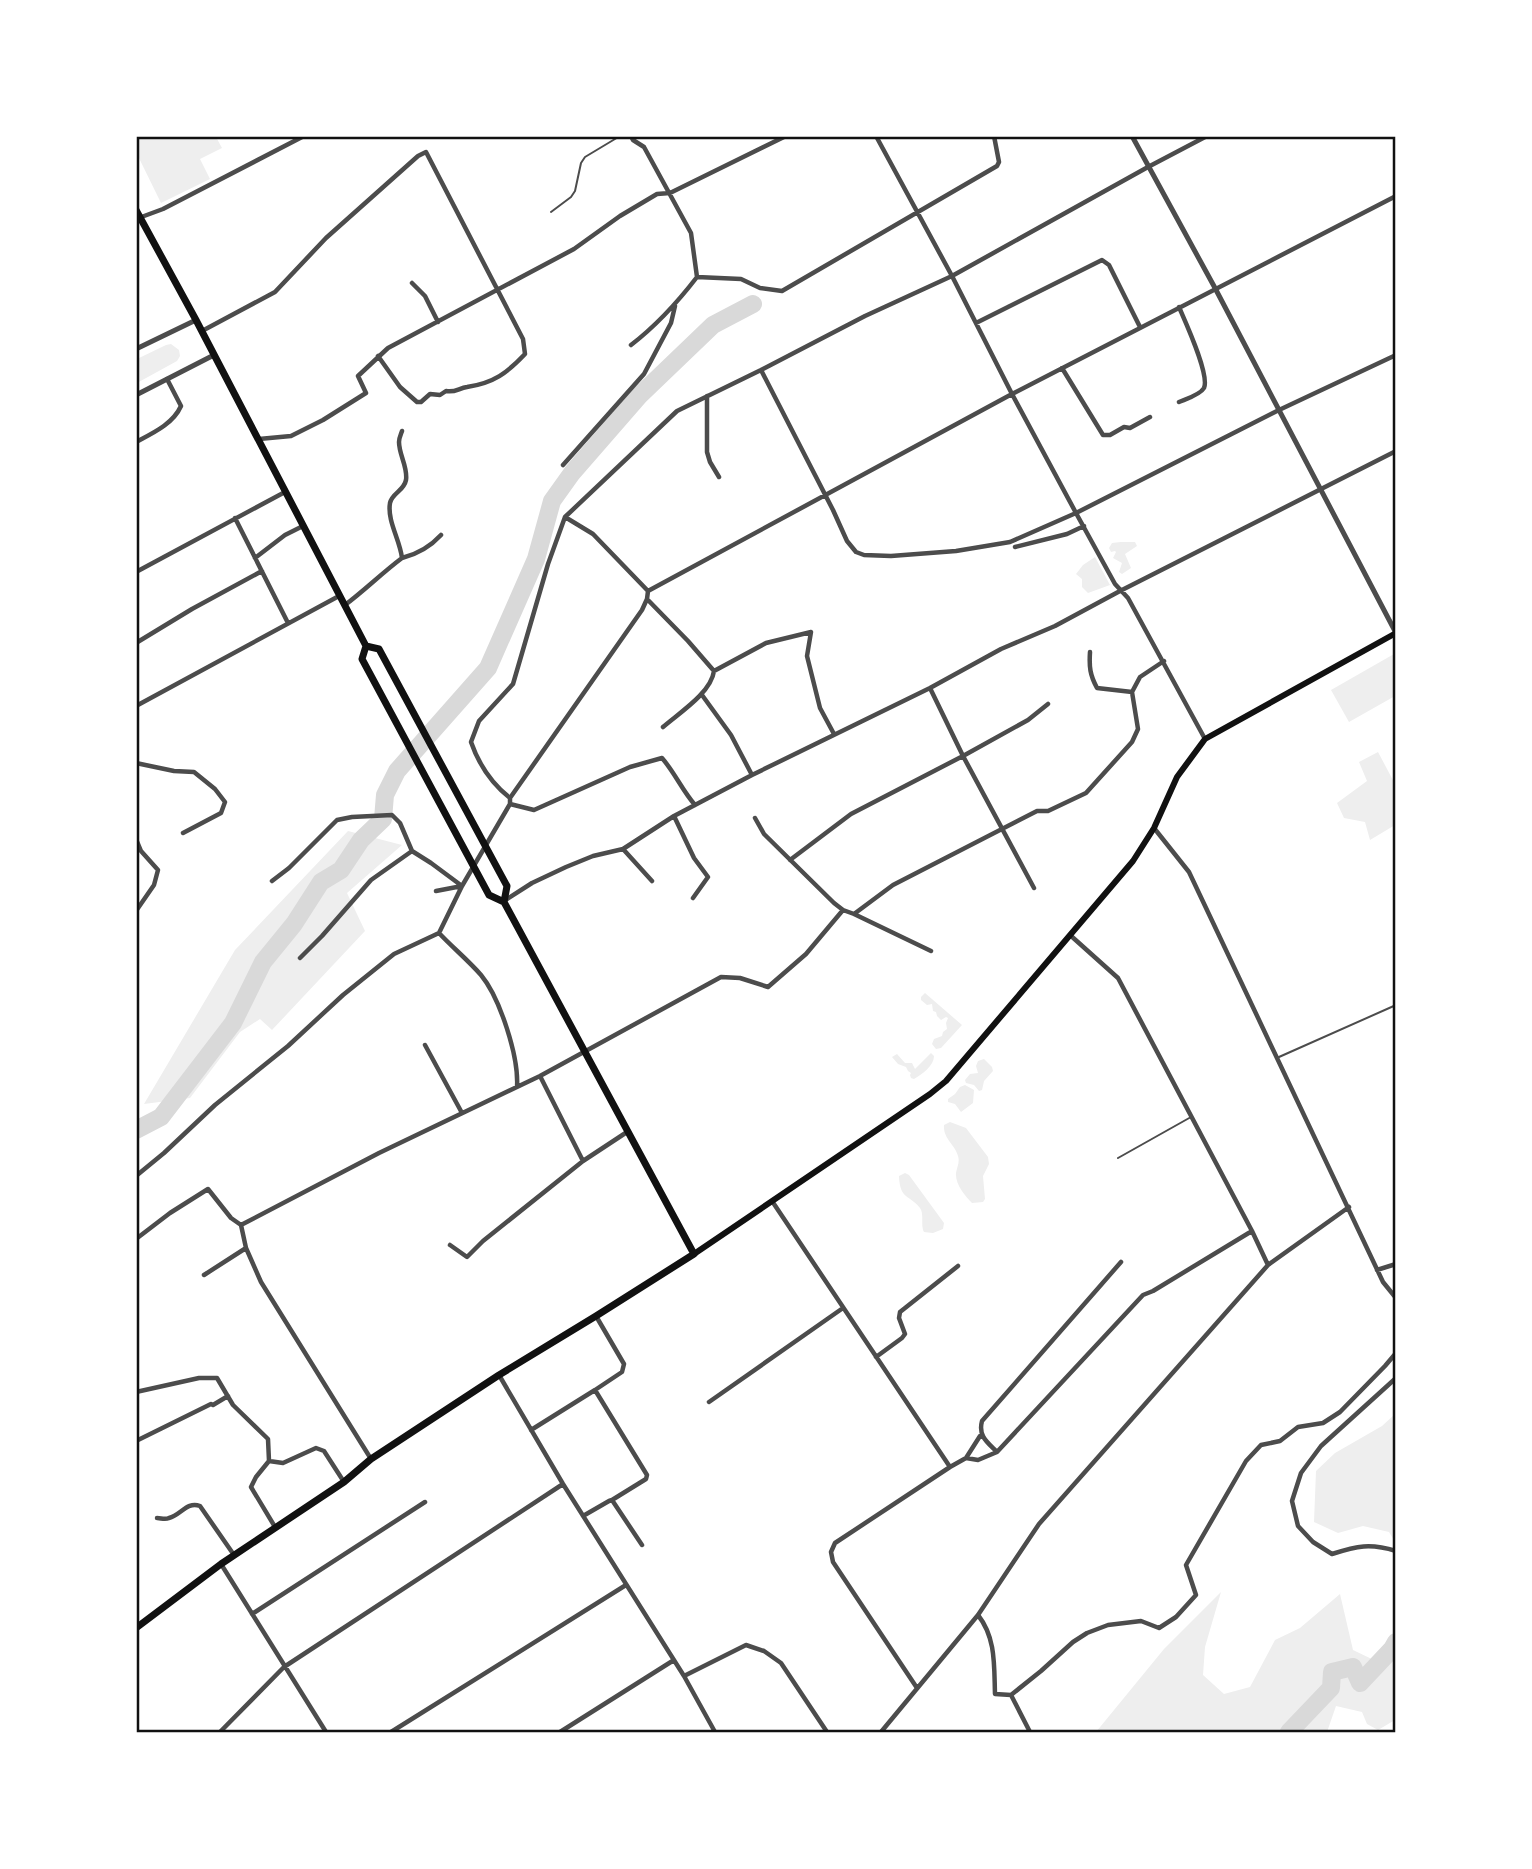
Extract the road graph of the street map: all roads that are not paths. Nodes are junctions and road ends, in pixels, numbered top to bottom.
1 (620, 136) edge
2 (631, 136) edge
3 (770, 136) edge
4 (786, 136) edge
5 (876, 136) edge
6 (994, 136) edge
7 (1132, 136) edge
8 (1207, 136) edge
9 (303, 137) edge
10 (774, 142) junction
11 (1149, 167) junction
12 (670, 193) junction
13 (1395, 196) edge
14 (551, 212) dead end
15 (918, 213) junction
16 (138, 215) edge
17 (952, 276) junction
18 (697, 277) junction
19 (412, 283) dead end
20 (1215, 288) junction
21 (498, 290) junction
22 (675, 306) junction
23 (1179, 307) junction
24 (196, 320) junction
25 (438, 321) junction
26 (976, 323) junction
27 (1140, 327) junction
28 (202, 331) junction
29 (631, 345) dead end
30 (136, 349) edge
31 (214, 355) junction
32 (1395, 355) edge
33 (378, 356) junction
34 (1062, 368) junction
35 (761, 370) junction
36 (167, 379) junction
37 (1012, 394) junction
38 (136, 395) edge
39 (707, 396) junction
40 (1179, 402) dead end
41 (1279, 410) junction
42 (1150, 417) dead end
43 (402, 431) dead end
44 (258, 440) junction
45 (136, 442) edge
46 (1395, 451) edge
47 (563, 465) dead end
48 (719, 477) dead end
49 (1320, 489) junction
50 (285, 492) junction
51 (825, 494) junction
52 (1076, 513) junction
53 (565, 517) junction
54 (235, 518) junction
55 (303, 526) junction
56 (1084, 526) junction
57 (441, 535) dead end
58 (1015, 547) dead end
59 (255, 558) junction
60 (402, 558) junction
61 (262, 571) junction
62 (136, 572) edge
63 (1120, 590) junction
64 (648, 591) junction
65 (339, 596) junction
66 (647, 599) junction
67 (344, 605) junction
68 (288, 623) junction
69 (1395, 633) edge
70 (136, 643) edge
71 (366, 646) junction
72 (1090, 652) dead end
73 (1164, 661) junction
74 (714, 671) junction
75 (930, 688) junction
76 (1132, 692) junction
77 (702, 695) junction
78 (1048, 704) dead end
79 (136, 706) edge
80 (663, 727) dead end
81 (834, 734) junction
82 (1205, 739) junction
83 (963, 756) junction
84 (136, 763) edge
85 (752, 775) junction
86 (510, 801) junction
87 (695, 805) junction
88 (674, 816) junction
89 (755, 818) dead end
90 (1154, 828) junction
91 (1000, 829) junction
92 (183, 832) dead end
93 (136, 839) edge
94 (623, 849) junction
95 (412, 851) junction
96 (790, 860) junction
97 (272, 881) dead end
98 (652, 881) dead end
99 (462, 886) junction
100 (1034, 888) dead end
101 (436, 891) dead end
102 (693, 898) dead end
103 (504, 902) junction
104 (843, 909) junction
105 (136, 911) edge
106 (854, 914) junction
107 (439, 933) junction
108 (1070, 934) junction
109 (930, 951) dead end
110 (300, 958) dead end
111 (1395, 1005) edge
112 (425, 1045) dead end
113 (585, 1052) junction
114 (1278, 1058) junction
115 (540, 1076) junction
116 (517, 1087) junction
117 (463, 1113) junction
118 (1192, 1117) junction
119 (628, 1131) junction
120 (1118, 1158) dead end
121 (583, 1161) junction
122 (136, 1176) edge
123 (772, 1201) junction
124 (1349, 1207) junction
125 (241, 1225) junction
126 (1252, 1231) junction
127 (136, 1239) edge
128 (450, 1245) dead end
129 (246, 1248) junction
130 (694, 1254) junction
131 (1121, 1262) dead end
132 (1395, 1264) edge
133 (1268, 1265) junction
134 (958, 1266) dead end
135 (1377, 1270) junction
136 (204, 1275) dead end
137 (1395, 1298) edge
138 (843, 1308) junction
139 (596, 1316) junction
140 (1395, 1353) edge
141 (876, 1357) junction
142 (499, 1375) junction
143 (1395, 1378) edge
144 (595, 1390) junction
145 (136, 1391) edge
146 (228, 1396) junction
147 (709, 1402) dead end
148 (531, 1430) junction
149 (981, 1435) junction
150 (136, 1441) edge
151 (997, 1452) junction
152 (966, 1458) junction
153 (371, 1459) junction
154 (269, 1461) junction
155 (950, 1467) junction
156 (344, 1482) junction
157 (563, 1485) junction
158 (612, 1500) junction
159 (425, 1502) dead end
160 (583, 1516) junction
161 (157, 1518) dead end
162 (275, 1527) junction
163 (642, 1545) dead end
164 (1395, 1551) edge
165 (234, 1555) junction
166 (220, 1564) junction
167 (626, 1585) junction
168 (252, 1614) junction
169 (978, 1615) junction
170 (138, 1625) edge
171 (674, 1660) junction
172 (284, 1667) junction
173 (684, 1676) junction
174 (917, 1688) junction
175 (1011, 1695) junction
176 (220, 1732) edge
177 (326, 1732) edge
178 (391, 1732) edge
179 (560, 1732) edge
180 (715, 1732) edge
181 (827, 1732) edge
182 (881, 1732) edge
183 (1030, 1732) edge

1 - 14 lane
2 - 12 street
3 - 10 street
4 - 10 street
5 - 15 street
6 - 15 street
7 - 11 street
8 - 11 street
9 - 16 street
10 - 12 street
11 - 17 street
11 - 20 street
12 - 18 street
12 - 21 street
13 - 20 street
15 - 17 street
15 - 18 street
16 - 24 main road
17 - 26 street
17 - 35 street
18 - 22 street
19 - 25 street
20 - 23 street
20 - 41 street
21 - 25 street
21 - 28 street
21 - 33 street
22 - 29 street
22 - 47 street
23 - 27 street
23 - 40 street
24 - 28 main road
24 - 30 street
25 - 33 street
26 - 27 street
26 - 37 street
27 - 34 street
28 - 31 main road
31 - 36 street
31 - 44 main road
32 - 41 street
33 - 44 street
34 - 37 street
34 - 42 street
35 - 39 street
35 - 51 street
36 - 38 street
36 - 45 street
37 - 51 street
37 - 52 street
39 - 48 street
39 - 53 street
41 - 49 street
41 - 52 street
43 - 60 street
44 - 50 main road
46 - 49 street
49 - 63 street
49 - 69 street
50 - 54 street
50 - 55 main road
51 - 52 street
51 - 64 street
52 - 56 street
53 - 64 street
53 - 86 street
54 - 59 street
54 - 62 street
55 - 59 street
55 - 65 main road
56 - 58 street
56 - 63 street
57 - 60 street
59 - 61 street
60 - 67 street
61 - 68 street
61 - 70 street
63 - 73 street
63 - 75 street
64 - 66 street
65 - 67 main road
65 - 68 street
66 - 74 street
66 - 86 street
67 - 71 main road
68 - 79 street
69 - 82 main road
71 - 103 main road
71 - 103 main road
72 - 76 street
73 - 76 street
73 - 82 street
74 - 77 street
74 - 81 street
75 - 81 street
75 - 83 street
76 - 91 street
77 - 80 street
77 - 85 street
78 - 83 street
81 - 85 street
82 - 90 main road
83 - 91 street
83 - 96 street
84 - 92 street
85 - 87 street
86 - 87 street
86 - 99 street
87 - 88 street
88 - 94 street
88 - 102 street
89 - 96 street
90 - 108 main road
90 - 114 street
91 - 100 street
91 - 106 street
93 - 105 street
94 - 98 street
94 - 103 street
95 - 97 street
95 - 99 street
95 - 110 street
96 - 104 street
99 - 101 street
99 - 107 street
103 - 113 main road
104 - 106 street
104 - 113 street
106 - 109 street
107 - 116 street
107 - 122 street
108 - 118 street
108 - 123 main road
111 - 114 lane
112 - 117 street
113 - 115 street
113 - 119 main road
114 - 124 street
115 - 116 street
115 - 121 street
116 - 117 street
117 - 125 street
118 - 120 lane
118 - 126 street
119 - 121 street
119 - 130 main road
121 - 128 street
123 - 130 main road
123 - 138 street
124 - 133 street
124 - 135 street
125 - 127 street
125 - 129 street
126 - 133 street
126 - 151 street
129 - 136 street
129 - 153 street
130 - 139 main road
131 - 149 street
132 - 135 street
133 - 169 street
134 - 141 street
135 - 137 street
138 - 141 street
138 - 147 street
139 - 142 main road
139 - 144 street
140 - 175 street
141 - 155 street
142 - 148 street
142 - 153 main road
143 - 164 street
144 - 148 street
144 - 158 street
145 - 146 street
146 - 150 street
146 - 154 street
148 - 157 street
149 - 151 street
149 - 152 street
151 - 152 street
152 - 155 street
153 - 156 main road
154 - 156 street
154 - 162 street
155 - 174 street
156 - 162 main road
157 - 160 street
157 - 172 street
158 - 160 street
158 - 163 street
159 - 168 street
160 - 167 street
161 - 165 street
162 - 165 main road
165 - 166 main road
166 - 168 street
166 - 170 main road
167 - 171 street
167 - 178 street
168 - 172 street
169 - 174 street
169 - 175 street
171 - 173 street
171 - 179 street
172 - 176 street
172 - 177 street
173 - 180 street
173 - 181 street
174 - 182 street
175 - 183 street

